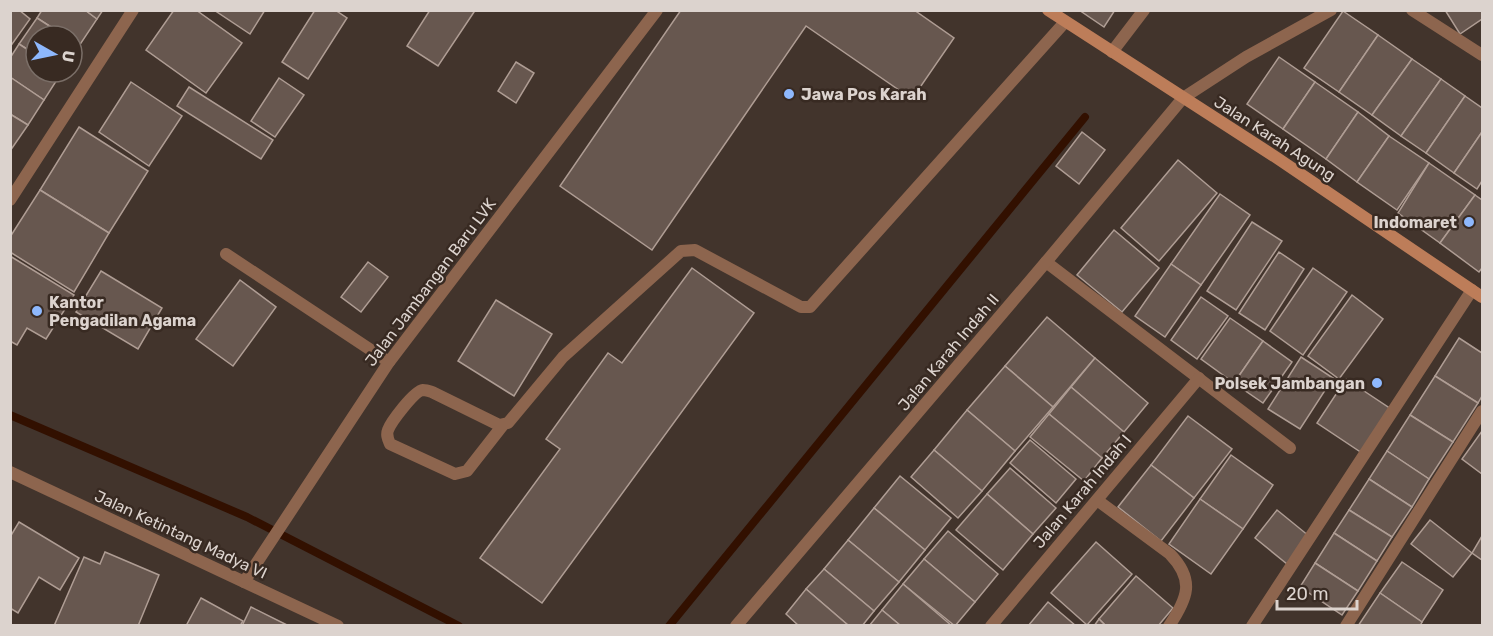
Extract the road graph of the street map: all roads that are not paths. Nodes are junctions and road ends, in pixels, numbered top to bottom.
1 (133, 10) edge
2 (657, 10) edge
3 (1048, 10) edge
4 (1144, 10) edge
5 (1331, 10) edge
6 (1412, 10) edge
7 (1065, 22) junction
8 (1112, 52) junction
9 (1482, 55) edge
10 (1183, 98) junction
11 (10, 200) edge
12 (226, 254) dead end
13 (1046, 262) junction
14 (1477, 293) edge
15 (389, 362) junction
16 (1198, 378) junction
17 (1482, 411) edge
18 (503, 425) junction
19 (1290, 448) dead end
20 (10, 472) edge
21 (1097, 500) junction
22 (244, 582) junction
23 (338, 626) edge
24 (736, 626) edge
25 (991, 626) edge
26 (1168, 626) edge
27 (1252, 626) edge
28 (1346, 626) edge

1 - 11 street
2 - 15 street, Jalan Jambangan Baru LVK
3 - 7 street, Jalan Karah Agung
4 - 8 street
5 - 10 street, Jalan Karah Indah II
6 - 9 street
7 - 8 street, Jalan Karah Agung
7 - 18 street
8 - 10 street, Jalan Karah Agung
10 - 13 street, Jalan Karah Indah II
10 - 14 street, Jalan Karah Agung
12 - 15 street
13 - 16 street
13 - 24 street, Jalan Karah Indah II
14 - 27 street
15 - 22 street, Jalan Jambangan Baru LVK
16 - 19 street
16 - 21 street, Jalan Karah Indah I
17 - 28 street
18 - 18 street
20 - 22 street, Jalan Ketintang Madya VI
21 - 25 street, Jalan Karah Indah I
21 - 26 street
22 - 23 street, Jalan Ketintang Madya VI

